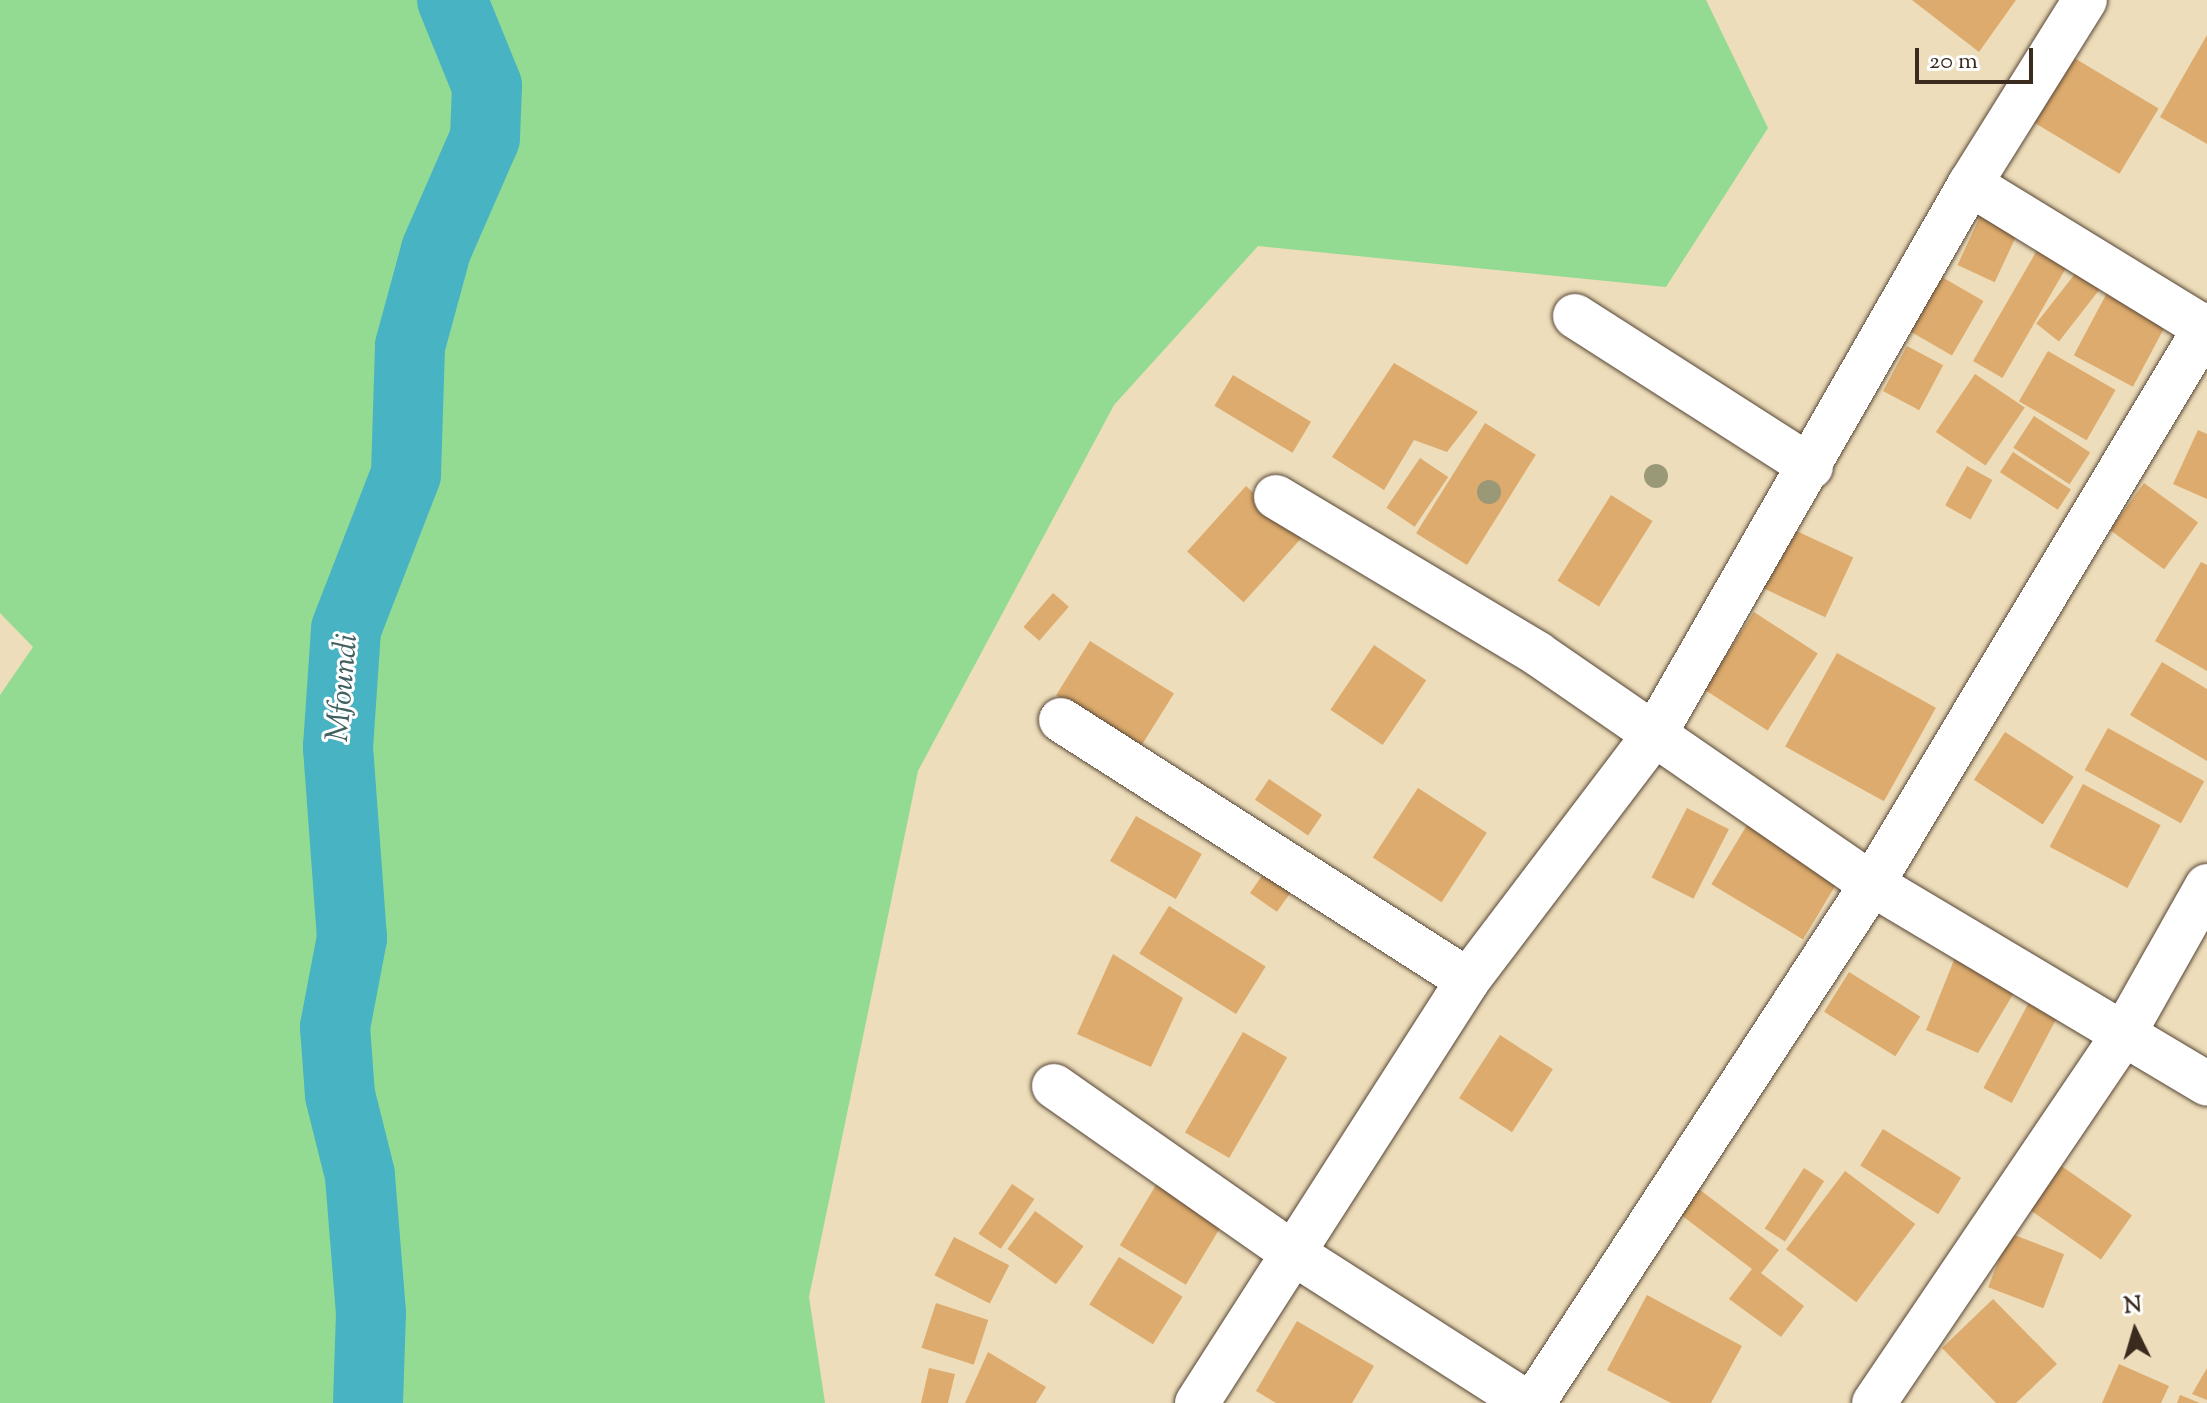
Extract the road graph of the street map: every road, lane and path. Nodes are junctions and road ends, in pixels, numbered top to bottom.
1 (2085, 0) edge
2 (1970, 184) junction
3 (1575, 316) dead end
4 (2206, 327) edge
5 (1811, 467) junction
6 (1276, 497) dead end
7 (1061, 720) dead end
8 (1654, 735) junction
9 (1872, 884) junction
10 (2207, 886) edge
11 (1468, 980) junction
12 (2123, 1035) junction
13 (2207, 1084) edge
14 (1054, 1086) dead end
15 (1290, 1251) junction
16 (1197, 1403) edge
17 (1530, 1403) edge
18 (1874, 1403) edge

1 - 2 street
2 - 4 street
2 - 5 street
3 - 5 street
4 - 9 street
5 - 8 street
6 - 8 street
7 - 11 street
8 - 9 street
8 - 11 street
9 - 12 street
9 - 17 street
10 - 12 street
11 - 15 street
12 - 13 street
12 - 18 street
14 - 15 street
15 - 16 street
15 - 17 street

